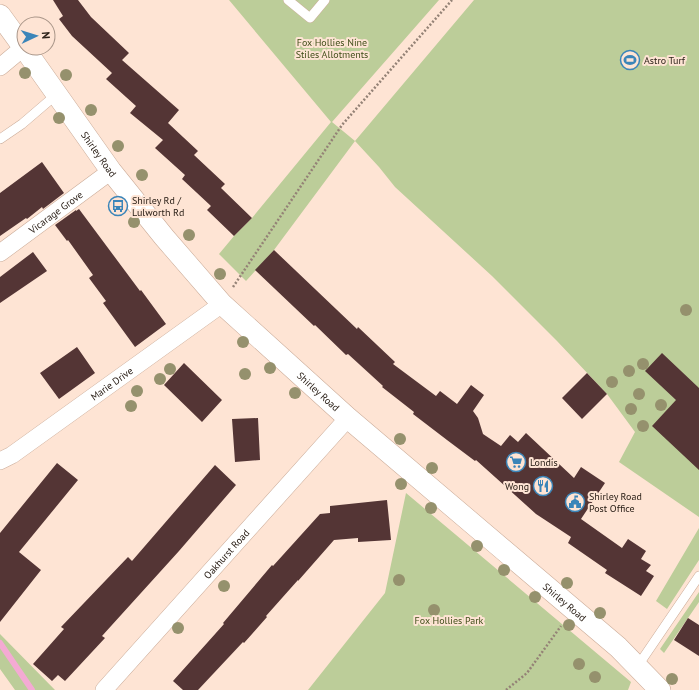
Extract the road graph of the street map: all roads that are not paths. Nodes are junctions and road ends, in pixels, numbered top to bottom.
1 (288, 0) edge
2 (325, 0) edge
3 (0, 15) edge
4 (16, 37) edge
5 (16, 54) edge
6 (30, 56) edge
7 (0, 67) edge
8 (57, 94) junction
9 (0, 139) edge
10 (111, 171) junction
11 (0, 252) edge
12 (222, 304) junction
13 (348, 418) junction
14 (0, 461) edge
15 (699, 576) edge
16 (637, 667) junction
17 (104, 690) edge
18 (660, 690) edge

1 - 2 lane
3 - 4 street, Shirley Road
5 - 7 street
6 - 8 street, Shirley Road
8 - 9 lane
8 - 10 street, Shirley Road
10 - 11 street, Vicarage Grove
10 - 12 street, Shirley Road
12 - 13 street, Shirley Road
12 - 14 street, Marie Drive
13 - 16 street, Shirley Road
13 - 17 street, Oakhurst Road
15 - 16 lane
16 - 18 street, Shirley Road

